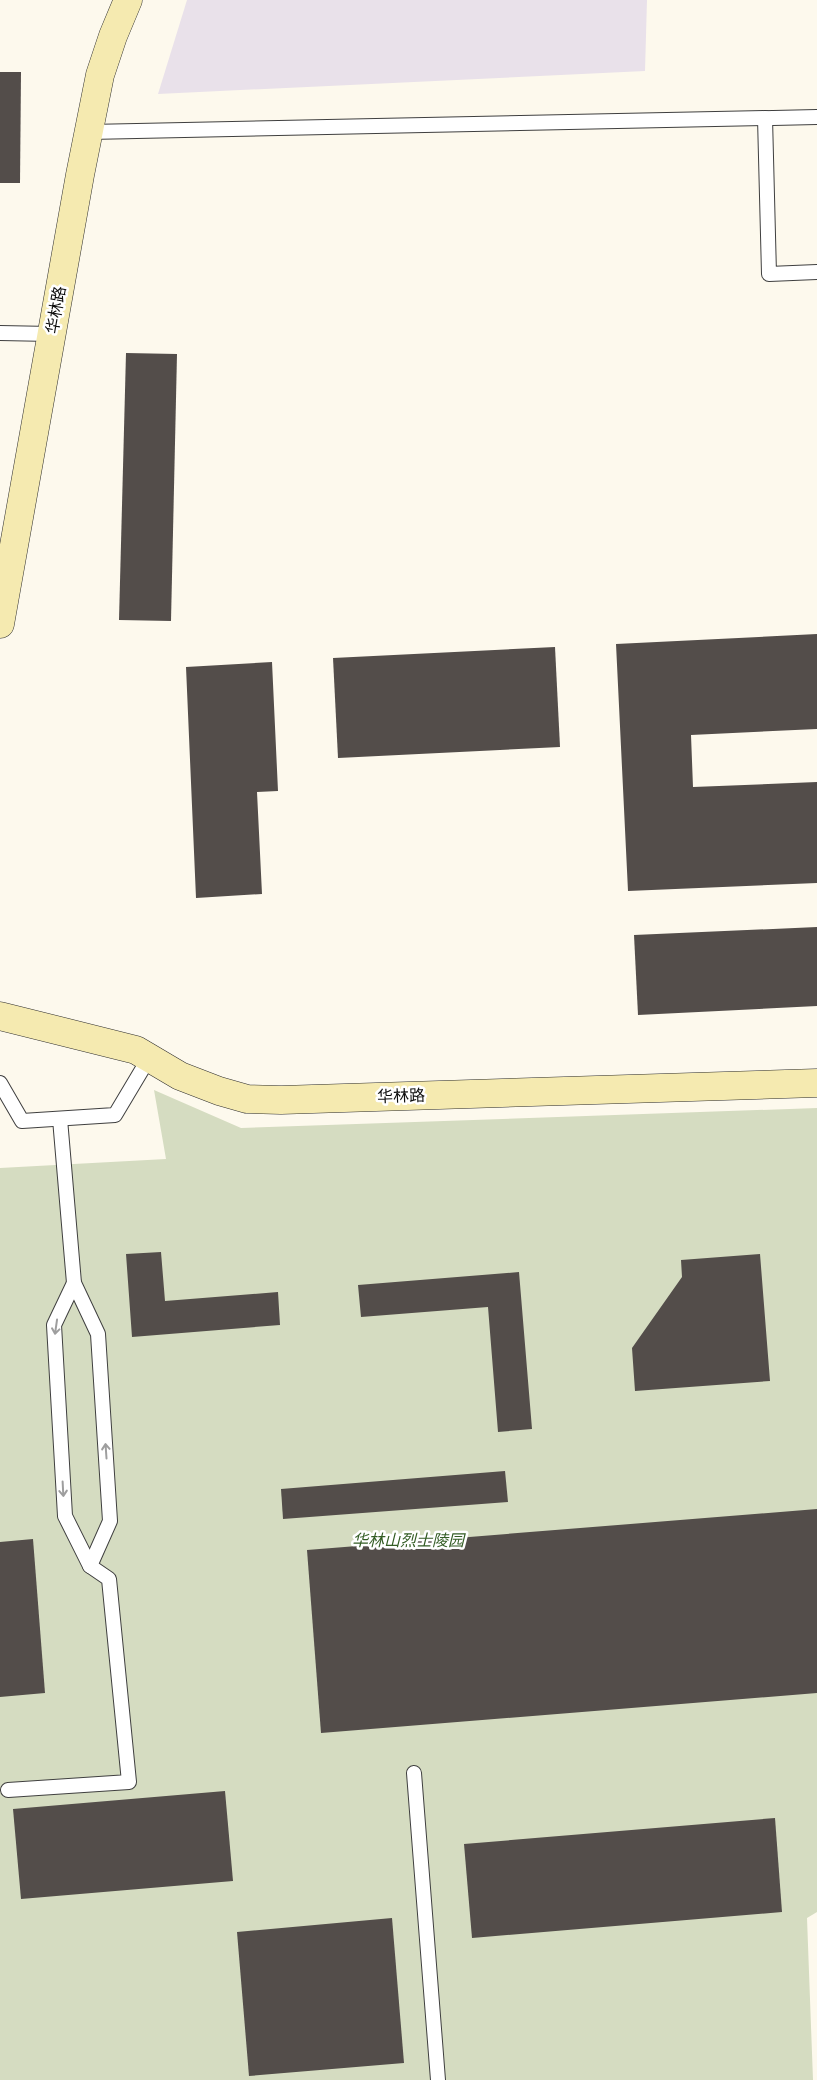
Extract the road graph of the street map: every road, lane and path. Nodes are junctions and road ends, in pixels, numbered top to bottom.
1 (128, 0) edge
2 (817, 117) edge
3 (765, 118) junction
4 (89, 132) junction
5 (817, 272) edge
6 (0, 334) edge
7 (51, 334) junction
8 (0, 624) edge
9 (0, 1016) edge
10 (149, 1058) junction
11 (0, 1083) edge
12 (817, 1083) edge
13 (60, 1118) junction
14 (74, 1282) junction
15 (90, 1566) junction
16 (414, 1773) dead end
17 (8, 1790) dead end
18 (438, 2080) edge

1 - 4 street, 华林路
2 - 3 lane
3 - 4 lane
3 - 5 lane
4 - 7 street, 华林路
6 - 7 lane
7 - 8 street, 华林路
9 - 10 street, 华林路
10 - 12 street, 华林路
10 - 13 lane
11 - 13 lane
13 - 14 lane
15 -> 14 lane
14 -> 15 lane
15 - 17 lane
16 - 18 lane

